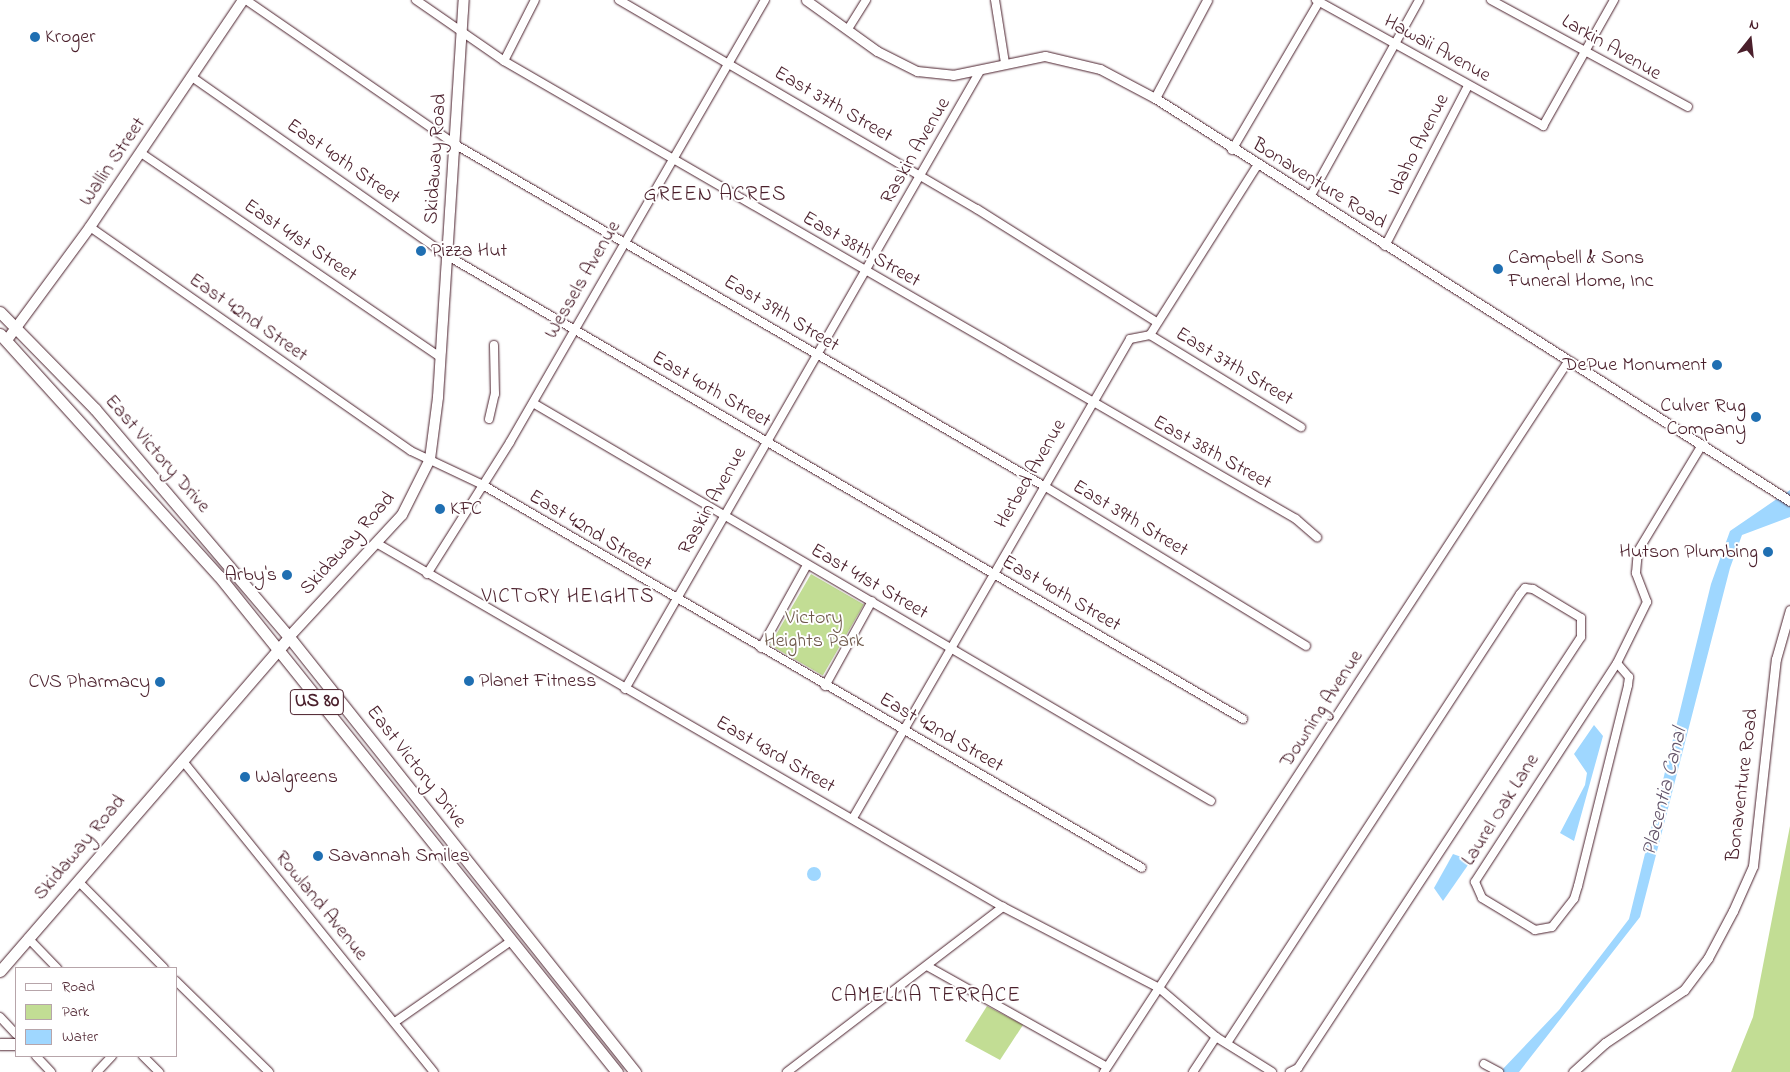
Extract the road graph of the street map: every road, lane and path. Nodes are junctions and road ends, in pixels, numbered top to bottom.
1 (245, 0) edge
2 (416, 0) edge
3 (464, 0) edge
4 (536, 0) edge
5 (619, 0) edge
6 (765, 0) edge
7 (806, 0) edge
8 (866, 0) edge
9 (995, 0) edge
10 (1207, 0) edge
11 (1419, 0) edge
12 (1491, 0) edge
13 (1614, 0) edge
14 (1317, 1) edge
15 (848, 29) junction
16 (462, 33) junction
17 (1393, 43) junction
18 (1584, 50) junction
19 (504, 61) junction
20 (729, 63) junction
21 (1005, 63) junction
22 (980, 70) junction
23 (192, 77) junction
24 (1468, 86) junction
25 (1155, 98) junction
26 (1688, 107) dead end
27 (456, 145) junction
28 (1232, 150) junction
29 (142, 153) junction
30 (673, 160) junction
31 (1257, 166) junction
32 (920, 175) junction
33 (1310, 196) junction
34 (90, 227) junction
35 (624, 240) junction
36 (1385, 246) junction
37 (448, 256) junction
38 (865, 272) junction
39 (0, 312) edge
40 (1155, 322) junction
41 (18, 328) junction
42 (574, 328) junction
43 (1150, 335) junction
44 (3, 337) edge
45 (494, 345) dead end
46 (819, 355) junction
47 (440, 357) junction
48 (1567, 363) junction
49 (532, 403) junction
50 (1091, 403) junction
51 (489, 419) dead end
52 (1301, 427) dead end
53 (765, 440) junction
54 (1702, 445) junction
55 (430, 459) junction
56 (481, 484) junction
57 (1044, 486) junction
58 (1790, 501) edge
59 (724, 515) junction
60 (1317, 536) dead end
61 (378, 544) junction
62 (807, 566) junction
63 (427, 574) junction
64 (993, 574) junction
65 (676, 601) junction
66 (872, 601) junction
67 (1790, 610) edge
68 (289, 637) junction
69 (949, 646) junction
70 (1306, 646) dead end
71 (761, 648) junction
72 (276, 651) junction
73 (1617, 663) junction
74 (825, 686) junction
75 (625, 689) junction
76 (1243, 719) dead end
77 (901, 728) junction
78 (182, 760) junction
79 (1211, 801) dead end
80 (853, 818) junction
81 (1142, 868) dead end
82 (78, 881) junction
83 (1003, 906) junction
84 (28, 938) junction
85 (510, 941) junction
86 (927, 966) junction
87 (56, 967) edge
88 (163, 967) edge
89 (0, 971) edge
90 (178, 985) edge
91 (1159, 988) junction
92 (0, 1017) edge
93 (394, 1022) junction
94 (597, 1023) junction
95 (586, 1032) junction
96 (15, 1033) edge
97 (1216, 1037) junction
98 (1228, 1043) junction
99 (0, 1044) edge
100 (15, 1044) edge
101 (37, 1057) edge
102 (111, 1057) edge
103 (144, 1057) edge
104 (1484, 1064) dead end
105 (1106, 1070) edge
106 (1498, 1071) edge
107 (50, 1072) edge
108 (97, 1072) edge
109 (159, 1072) edge
110 (269, 1072) edge
111 (434, 1072) edge
112 (617, 1072) edge
113 (635, 1072) edge
114 (787, 1072) edge
115 (1193, 1072) edge
116 (1272, 1072) edge
117 (1290, 1072) edge
118 (1573, 1072) edge

1 - 23 main road, Wallin Street
1 - 27 street, East 39th Street
2 - 16 street, East 38th Street
3 - 16 main road, Skidaway Road
4 - 19 street
5 - 20 street, East 37th Street
6 - 20 street, Wessels Avenue
7 - 15 street, Bonaventure Road
8 - 15 street
9 - 21 street
10 - 25 street
11 - 17 street
12 - 18 street, Larkin Avenue
13 - 18 street
14 - 17 street, Hawaii Avenue
14 - 28 street
15 - 22 street, Bonaventure Road
16 - 19 street, East 38th Street
16 - 27 main road, Skidaway Road
17 - 24 street, Hawaii Avenue
17 - 33 street
18 - 24 street, Hawaii Avenue
18 - 26 street, Larkin Avenue
19 - 30 street, East 38th Street
20 - 30 street, Wessels Avenue
20 - 32 street, East 37th Street
21 - 22 street, Bonaventure Road
21 - 25 street, Bonaventure Road
22 - 32 street, Raskin Avenue
23 - 29 main road, Wallin Street
23 - 37 street, East 40th Street
24 - 36 street, Idaho Avenue
25 - 28 street, Bonaventure Road
27 - 35 street, East 39th Street
27 - 37 main road, Skidaway Road
28 - 31 street, Bonaventure Road
29 - 34 main road, Wallin Street
29 - 47 street, East 41st Street
30 - 35 street, Wessels Avenue
30 - 38 street, East 38th Street
31 - 33 street, Bonaventure Road
31 - 40 street
32 - 38 street, Raskin Avenue
32 - 40 street, East 37th Street
33 - 36 street, Bonaventure Road
34 - 41 main road, Wallin Street
34 - 55 street, East 42nd Street
35 - 42 street, Wessels Avenue
35 - 46 street, East 39th Street
36 - 48 street, Bonaventure Road
37 - 42 street, East 40th Street
37 - 47 main road, Skidaway Road
38 - 46 street, Raskin Avenue
38 - 50 street, East 38th Street
39 - 41 main road, East Victory Drive / US 80
40 - 43 street
41 - 44 main road, Wallin Street
41 - 68 main road, East Victory Drive / US 80
42 - 49 street, Wessels Avenue
42 - 53 street, East 40th Street
43 - 50 street, Herbed Avenue
43 - 52 street, East 37th Street
44 - 72 main road, East Victory Drive / US 80
45 - 51 street
46 - 53 street, Raskin Avenue
46 - 57 street, East 39th Street
47 - 55 main road, Skidaway Road
48 - 54 street, Bonaventure Road
48 - 91 street, Downing Avenue
49 - 56 street, Wessels Avenue
49 - 59 street, East 41st Street
50 - 57 street, Herbed Avenue
50 - 60 street, East 38th Street
53 - 59 street, Raskin Avenue
53 - 64 street, East 40th Street
54 - 58 street, Bonaventure Road
54 - 73 street, Laurel Oak Lane
55 - 56 street, East 42nd Street
55 - 61 main road, Skidaway Road
56 - 63 street, Wessels Avenue
56 - 65 street, East 42nd Street
57 - 64 street, Herbed Avenue
57 - 70 street, East 39th Street
59 - 62 street, East 41st Street
59 - 65 street, Raskin Avenue
61 - 63 street, East 43rd Street
61 - 68 main road, Skidaway Road
62 - 66 street, East 41st Street
62 - 71 street
63 - 75 street, East 43rd Street
64 - 69 street, Herbed Avenue
64 - 76 street, East 40th Street
65 - 71 street, East 42nd Street
65 - 75 street, Raskin Avenue
66 - 69 street, East 41st Street
66 - 74 street
67 - 118 street, Bonaventure Road
68 - 72 main road, Skidaway Road
68 - 94 main road, East Victory Drive / US 80
69 - 77 street, Herbed Avenue
69 - 79 street, East 41st Street
71 - 74 street, East 42nd Street
72 - 78 main road, Skidaway Road
72 - 85 main road, East Victory Drive / US 80
73 - 73 street, Laurel Oak Lane
74 - 77 street, East 42nd Street
75 - 80 street, East 43rd Street
77 - 80 street, Herbed Avenue
77 - 81 street, East 42nd Street
78 - 82 main road, Skidaway Road
78 - 93 street, Rowland Avenue
80 - 83 street, East 43rd Street
82 - 84 main road, Skidaway Road
82 - 88 street
83 - 86 street
83 - 91 street, East 43rd Street
84 - 87 street
84 - 89 main road, Skidaway Road
85 - 93 street
85 - 95 main road, East Victory Drive / US 80
86 - 105 street
86 - 114 street
90 - 110 street
91 - 97 street, East 43rd Street
91 - 105 street, Downing Avenue
92 - 96 street
93 - 111 street, Rowland Avenue
94 - 95 main road
94 - 113 main road, East Victory Drive / US 80
95 - 112 main road, East Victory Drive / US 80
97 - 98 street, East 43rd Street
97 - 115 street
98 - 116 street, East 43rd Street
98 - 117 street
99 - 100 main road
101 - 107 street
102 - 108 street
103 - 109 street
104 - 106 street

